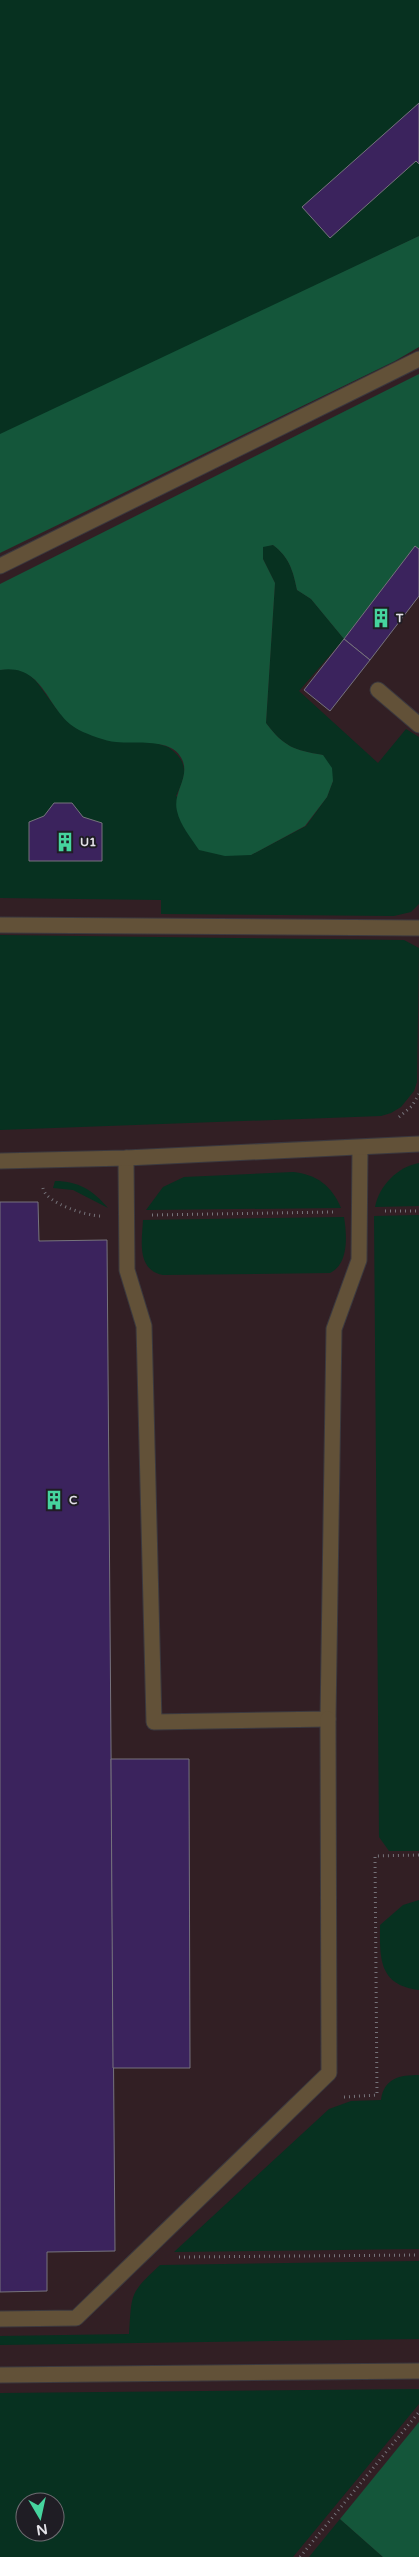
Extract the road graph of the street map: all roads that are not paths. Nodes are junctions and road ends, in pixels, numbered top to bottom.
1 (419, 359) edge
2 (0, 566) edge
3 (378, 690) dead end
4 (419, 725) edge
5 (0, 925) edge
6 (419, 928) edge
7 (419, 1144) edge
8 (360, 1148) junction
9 (126, 1158) junction
10 (0, 1161) edge
11 (328, 1719) junction
12 (0, 2319) edge
13 (419, 2371) edge
14 (0, 2375) edge

1 - 2 lane
3 - 4 lane
5 - 6 lane
7 - 8 lane
8 - 9 lane
8 - 11 lane
9 - 10 lane
9 - 11 lane
11 - 12 lane
13 - 14 lane

